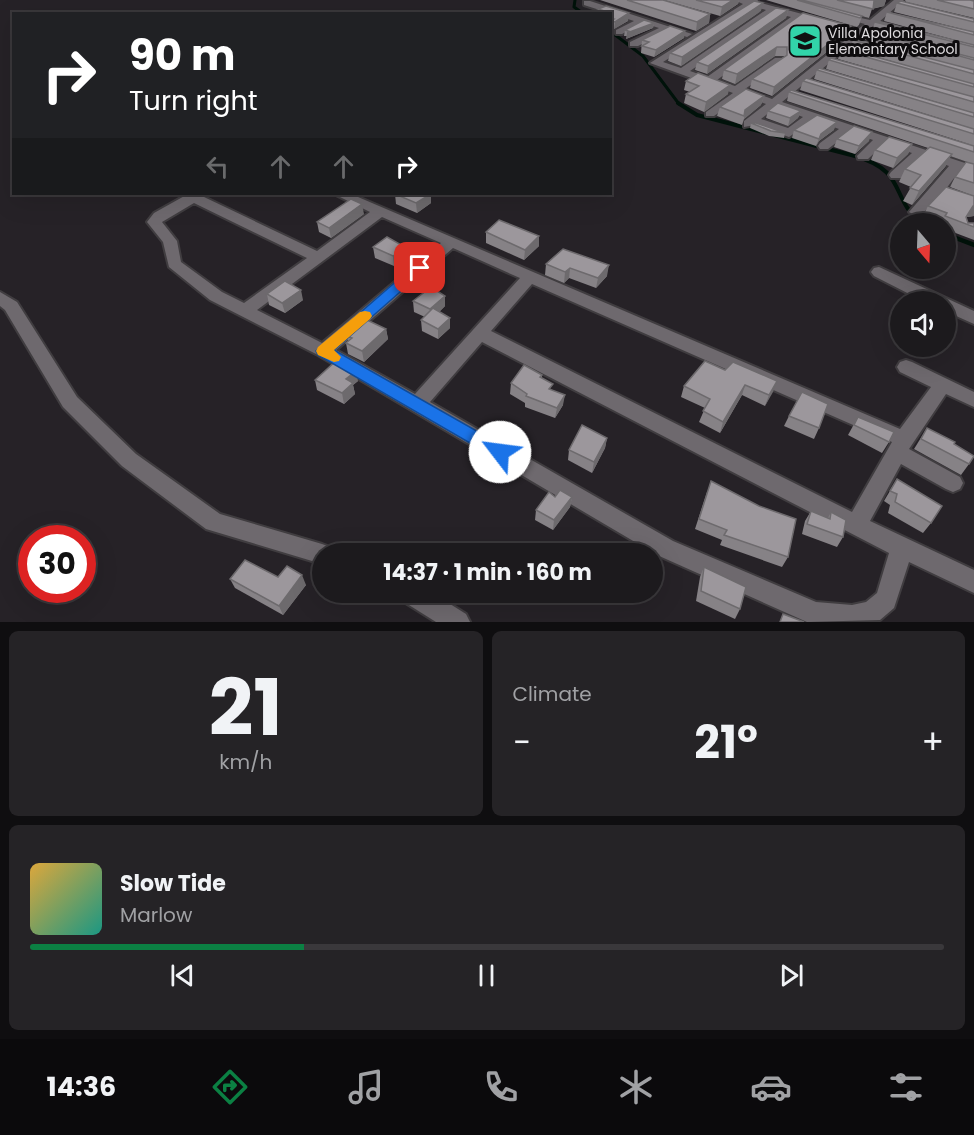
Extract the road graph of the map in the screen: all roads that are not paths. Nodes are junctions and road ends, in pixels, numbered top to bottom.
1 (738, 0) edge
2 (879, 0) edge
3 (616, 1) edge
4 (752, 2) edge
5 (898, 2) edge
6 (587, 3) dead end
7 (909, 7) edge
8 (601, 8) junction
9 (772, 9) junction
10 (722, 10) edge
11 (870, 11) edge
12 (609, 12) edge
13 (826, 12) edge
14 (734, 13) junction
15 (882, 14) junction
16 (615, 15) edge
17 (798, 16) junction
18 (893, 17) edge
19 (711, 18) edge
20 (642, 20) junction
21 (721, 21) junction
22 (687, 23) edge
23 (871, 23) junction
24 (667, 28) junction
25 (701, 30) junction
26 (618, 32) dead end
27 (859, 32) junction
28 (906, 32) edge
29 (848, 41) junction
30 (894, 41) edge
31 (634, 44) dead end
32 (880, 50) edge
33 (779, 60) edge
34 (681, 72) junction
35 (709, 81) junction
36 (739, 91) junction
37 (776, 103) junction
38 (710, 114) dead end
39 (812, 116) junction
40 (848, 128) junction
41 (882, 139) junction
42 (824, 147) dead end
43 (921, 152) junction
44 (864, 156) dead end
45 (957, 165) junction
46 (974, 170) edge
47 (896, 175) dead end
48 (938, 190) junction
49 (196, 195) edge
50 (344, 195) edge
51 (956, 197) edge
52 (382, 210) junction
53 (916, 212) dead end
54 (452, 241) junction
55 (318, 257) junction
56 (879, 272) dead end
57 (531, 275) junction
58 (917, 291) edge
59 (0, 297) edge
60 (956, 309) edge
61 (245, 311) junction
62 (974, 318) edge
63 (480, 333) junction
64 (324, 351) junction
65 (906, 367) dead end
66 (943, 384) junction
67 (974, 400) edge
68 (417, 404) junction
69 (900, 445) junction
70 (953, 483) dead end
71 (857, 524) junction
72 (902, 548) junction
73 (312, 551) edge
74 (974, 582) edge
75 (427, 603) edge
76 (458, 622) edge

1 - 4 street
2 - 5 street
3 - 8 street
3 - 22 street
4 - 9 street
4 - 14 street
5 - 7 street
5 - 15 street
6 - 8 street
8 - 12 street
9 - 17 street
9 - 34 street
10 - 14 street
11 - 15 street
13 - 23 street
14 - 21 street
15 - 18 street
15 - 23 street
16 - 20 street
17 - 27 street
17 - 35 street
19 - 21 street
20 - 24 street
20 - 26 street
21 - 25 street
23 - 27 street
23 - 28 street
24 - 25 street
24 - 31 street
25 - 34 street
27 - 29 street
27 - 30 street
29 - 32 street
29 - 37 street
33 - 36 street
34 - 35 street
35 - 36 street
36 - 37 street
36 - 38 street
37 - 39 street
37 - 39 street
39 - 40 street
40 - 41 street
40 - 42 street
41 - 43 street
41 - 44 street
43 - 45 street
43 - 47 street
45 - 46 street
45 - 48 street
48 - 51 street
48 - 53 street
49 - 55 street
49 - 61 street
50 - 52 street
52 - 54 street
52 - 55 street
54 - 57 street
54 - 64 street
55 - 61 street
56 - 58 street
57 - 63 street
57 - 69 street
59 - 73 street
60 - 62 street
61 - 64 street
63 - 68 street
63 - 71 street
64 - 68 street
65 - 66 street
66 - 67 street
66 - 69 street
68 - 72 street
69 - 70 street
69 - 71 street
71 - 72 street
72 - 74 street
75 - 76 street

